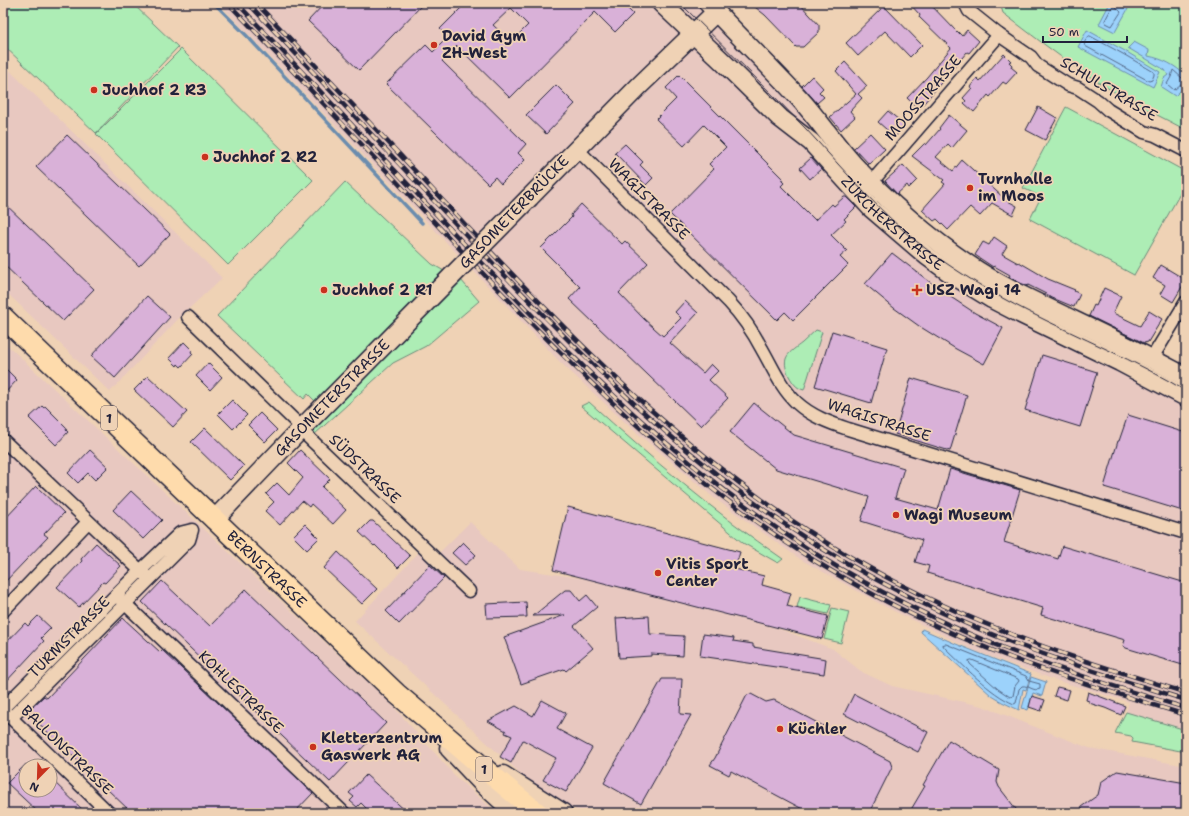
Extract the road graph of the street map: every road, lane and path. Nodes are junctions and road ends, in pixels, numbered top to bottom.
1 (661, 3) edge
2 (965, 3) edge
3 (712, 7) edge
4 (693, 34) junction
5 (999, 35) junction
6 (577, 148) junction
7 (1186, 151) edge
8 (870, 182) junction
9 (452, 276) joint
10 (1186, 302) edge
11 (3, 317) edge
12 (188, 317) dead end
13 (1152, 358) junction
14 (1186, 378) edge
15 (1186, 397) edge
16 (301, 429) junction
17 (3, 440) edge
18 (214, 520) junction
19 (88, 522) junction
20 (1186, 533) edge
21 (140, 570) junction
22 (150, 579) junction
23 (469, 591) dead end
24 (116, 594) junction
25 (125, 603) junction
26 (3, 611) edge
27 (397, 694) junction
28 (5, 714) edge
29 (432, 723) junction
30 (109, 813) edge
31 (344, 813) edge
32 (515, 813) edge
33 (538, 813) edge
34 (563, 813) edge

1 - 4 main road, ZÜRCHERSTRASSE
2 - 5 street, SCHULSTRASSE
3 - 4 main road
3 - 8 main road, ZÜRCHERSTRASSE
4 - 6 main road
4 - 15 main road, ZÜRCHERSTRASSE
5 - 7 street, SCHULSTRASSE
5 - 8 street, MOOSSTRASSE
6 - 9 main road, GASOMETERBRÜCKE, bridge
6 - 20 street, WAGISTRASSE
8 - 13 main road, ZÜRCHERSTRASSE
9 - 16 main road, GASOMETERSTRASSE
10 - 13 street
11 - 18 main road, BERNSTRASSE / 1
12 - 16 street, SÜDSTRASSE
13 - 14 main road, ZÜRCHERSTRASSE
16 - 18 main road, GASOMETERSTRASSE
16 - 23 street, SÜDSTRASSE
17 - 19 street
18 - 27 main road, BERNSTRASSE / 1
19 - 21 street
19 - 26 street
21 - 22 street
21 - 22 street, TURMSTRASSE
21 - 24 street, TURMSTRASSE
22 - 25 street, TURMSTRASSE
24 - 25 street, KOHLESTRASSE
24 - 28 street, TURMSTRASSE
25 - 28 street, TURMSTRASSE
25 - 31 street, KOHLESTRASSE
27 - 29 main road, BERNSTRASSE / 1
27 - 32 main road
28 - 30 street, BALLONSTRASSE
29 - 33 main road, BERNSTRASSE / 1
29 - 34 main road

